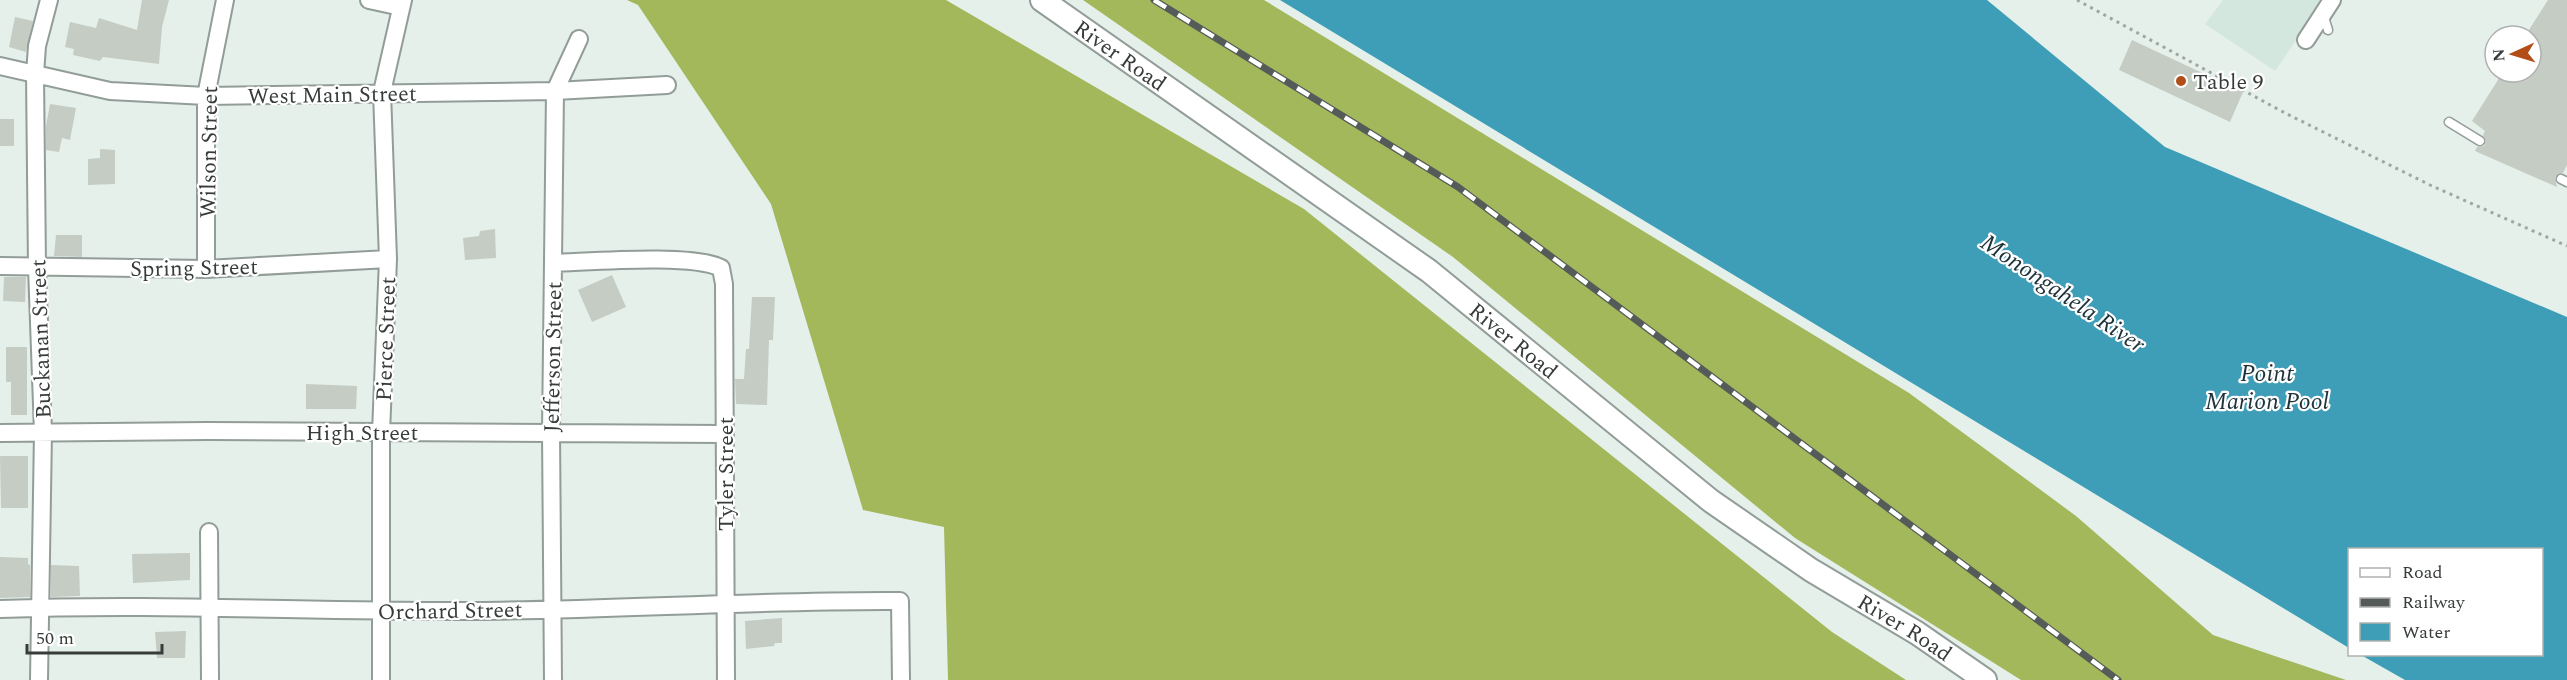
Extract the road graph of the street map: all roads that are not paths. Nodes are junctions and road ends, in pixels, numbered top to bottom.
1 (49, 0) edge
2 (225, 0) edge
3 (369, 0) edge
4 (1042, 0) edge
5 (402, 4) edge
6 (2327, 14) edge
7 (579, 39) dead end
8 (2306, 40) dead end
9 (0, 66) edge
10 (35, 74) junction
11 (667, 84) dead end
12 (555, 91) junction
13 (382, 92) junction
14 (206, 96) junction
15 (2449, 122) dead end
16 (2480, 141) dead end
17 (388, 259) junction
18 (553, 262) junction
19 (0, 266) edge
20 (37, 268) junction
21 (206, 268) junction
22 (43, 432) junction
23 (551, 432) junction
24 (0, 433) edge
25 (381, 433) junction
26 (724, 434) junction
27 (209, 532) dead end
28 (725, 603) junction
29 (40, 608) junction
30 (209, 608) junction
31 (0, 609) edge
32 (553, 609) junction
33 (379, 611) junction
34 (39, 680) edge
35 (210, 680) edge
36 (381, 680) edge
37 (553, 680) edge
38 (726, 680) edge
39 (901, 680) edge
40 (1985, 680) edge

1 - 10 street, Buckanan Street
2 - 14 street, Wilson Street
3 - 5 street
4 - 40 street, River Road
5 - 13 street, Pierce Street
6 - 8 street
7 - 12 street, Jefferson Street
9 - 10 street, West Main Street
10 - 14 street, West Main Street
10 - 20 street, Buckanan Street
11 - 12 street, West Main Street
12 - 13 street, West Main Street
12 - 18 street, Jefferson Street
13 - 14 street, West Main Street
13 - 17 street, Pierce Street
14 - 21 street, Wilson Street
15 - 16 lane
17 - 21 street, Spring Street
17 - 25 street, Pierce Street
18 - 23 street, Jefferson Street
18 - 26 street, Tyler Street
19 - 20 street, Spring Street
20 - 21 street, Spring Street
20 - 22 street, Buckanan Street
22 - 24 street, High Street
22 - 25 street, High Street
22 - 29 street, Buckanan Street
23 - 25 street, High Street
23 - 26 street, High Street
23 - 32 street, Jefferson Street
25 - 33 street, Pierce Street
26 - 28 street, Tyler Street
27 - 30 street
28 - 32 street, Orchard Street
28 - 38 street, Tyler Street
28 - 39 street, Orchard Street
29 - 30 street, Orchard Street
29 - 31 street, Orchard Street
29 - 34 street, Buckanan Street
30 - 33 street, Orchard Street
30 - 35 street
32 - 33 street, Orchard Street
32 - 37 street, Jefferson Street
33 - 36 street, Pierce Street

